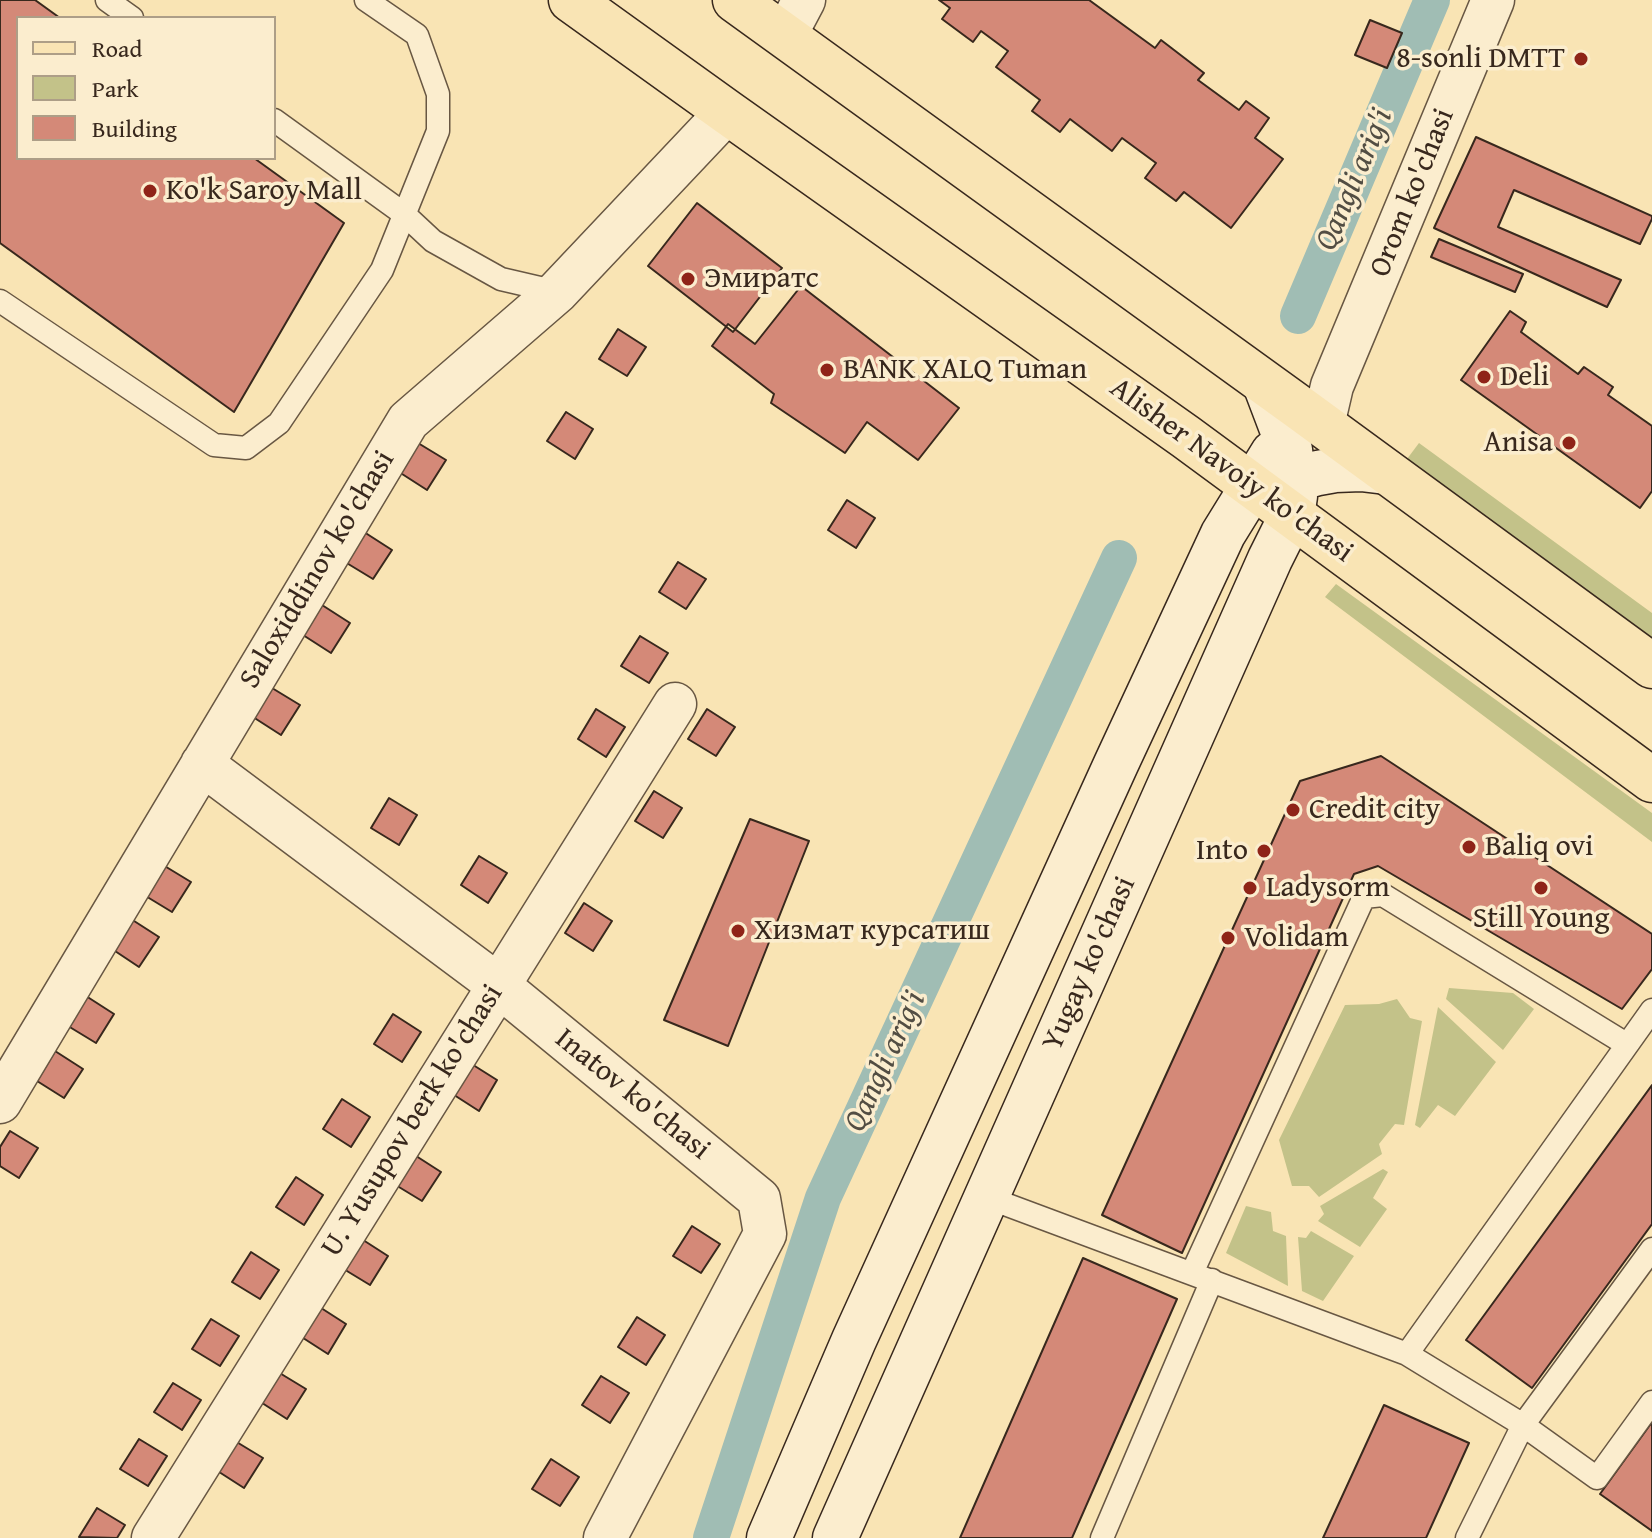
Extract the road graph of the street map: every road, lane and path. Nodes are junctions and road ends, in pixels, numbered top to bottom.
1 (107, 0) edge
2 (366, 0) edge
3 (571, 0) edge
4 (735, 0) edge
5 (1493, 0) edge
6 (129, 16) edge
7 (795, 18) edge
8 (727, 112) junction
9 (276, 121) edge
10 (404, 214) junction
11 (557, 292) junction
12 (0, 301) edge
13 (1310, 414) junction
14 (1386, 472) junction
15 (1284, 490) junction
16 (1333, 545) junction
17 (1270, 559) junction
18 (1652, 666) edge
19 (675, 704) dead end
20 (202, 764) junction
21 (1652, 780) edge
22 (498, 985) junction
23 (1652, 1010) edge
24 (1626, 1044) junction
25 (0, 1102) edge
26 (986, 1197) junction
27 (1652, 1249) edge
28 (1202, 1277) junction
29 (1407, 1354) junction
30 (1652, 1402) edge
31 (1523, 1425) junction
32 (153, 1538) edge
33 (605, 1538) edge
34 (769, 1538) edge
35 (835, 1538) edge
36 (1102, 1538) edge
37 (1467, 1538) edge

1 - 6 lane
2 - 10 lane
3 - 8 main road, Alisher Navoiy ko'chasi
4 - 7 main road
5 - 13 street, Orom ko'chasi
7 - 13 main road
8 - 11 street, Saloxiddinov ko'chasi
8 - 15 main road, Alisher Navoiy ko'chasi
9 - 10 lane
10 - 11 lane
10 - 12 lane
11 - 20 street, Saloxiddinov ko'chasi
13 - 14 main road
13 - 15 main road
13 - 15 main road
14 - 15 main road
14 - 18 main road
15 - 16 main road, Alisher Navoiy ko'chasi
15 - 17 main road, Yugay ko'chasi
15 - 34 main road, Yugay ko'chasi
16 - 17 main road
16 - 21 main road, Alisher Navoiy ko'chasi
17 - 26 main road, Yugay ko'chasi
19 - 22 street, U. Yusupov berk ko'chasi
20 - 22 street, Inatov ko'chasi
20 - 25 street, Saloxiddinov ko'chasi
22 - 32 street, U. Yusupov berk ko'chasi
22 - 33 street, Inatov ko'chasi
23 - 24 lane
24 - 28 lane
24 - 29 lane
26 - 28 lane
26 - 35 main road, Yugay ko'chasi
27 - 31 lane
28 - 29 lane
28 - 36 lane
29 - 31 lane
30 - 31 lane
31 - 37 lane

